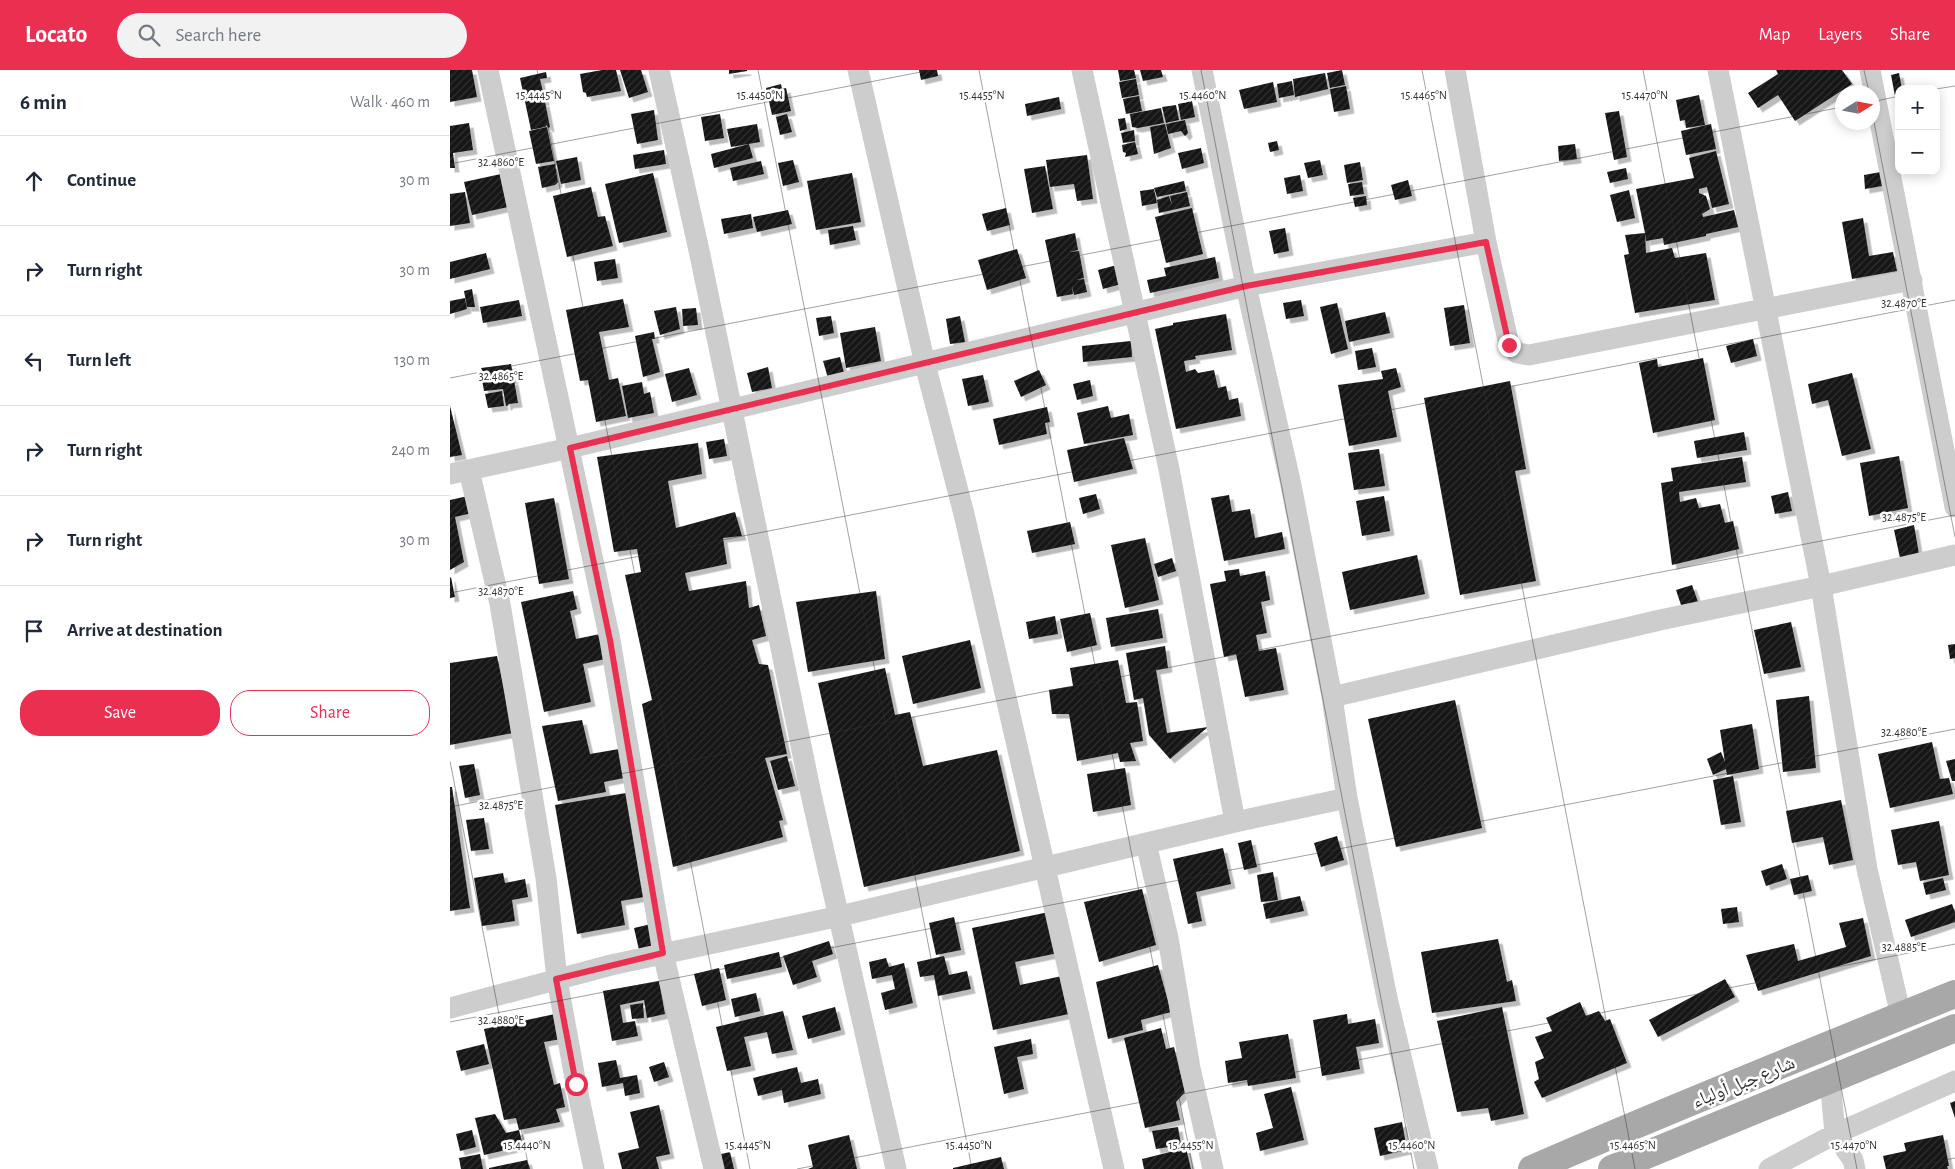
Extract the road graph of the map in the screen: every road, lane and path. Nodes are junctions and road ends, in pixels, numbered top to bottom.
1 (488, 70) edge
2 (659, 70) edge
3 (858, 70) edge
4 (1082, 70) edge
5 (1202, 70) edge
6 (1455, 70) edge
7 (1718, 70) edge
8 (1870, 70) edge
9 (1486, 242) junction
10 (1912, 280) junction
11 (1246, 286) junction
12 (1765, 307) junction
13 (1134, 312) junction
14 (925, 364) junction
15 (732, 409) junction
16 (570, 448) junction
17 (460, 472) edge
18 (1955, 506) edge
19 (1955, 555) edge
20 (1821, 586) junction
21 (1332, 697) junction
22 (1348, 798) junction
23 (1235, 822) junction
24 (1146, 843) junction
25 (1046, 866) junction
26 (840, 916) junction
27 (663, 953) junction
28 (556, 979) junction
29 (1955, 994) edge
30 (450, 1008) edge
31 (1901, 1016) junction
32 (1955, 1028) edge
33 (1830, 1079) junction
34 (1955, 1081) edge
35 (1632, 1125) junction
36 (1835, 1134) junction
37 (1643, 1163) edge
38 (594, 1169) edge
39 (714, 1169) edge
40 (896, 1169) edge
41 (1114, 1169) edge
42 (1213, 1169) edge
43 (1428, 1169) edge
44 (1532, 1169) edge
45 (1612, 1169) edge
46 (1769, 1169) edge
47 (1856, 1169) edge

1 - 16 street
2 - 15 street
3 - 14 street
4 - 13 street
5 - 11 street
6 - 9 street
7 - 12 street
8 - 10 street
9 - 11 street
9 - 12 street
10 - 12 street
10 - 18 street
11 - 13 street
11 - 21 street
12 - 20 street
13 - 14 street
13 - 23 street
14 - 15 street
14 - 25 street
15 - 16 street
15 - 26 street
16 - 17 street
16 - 27 street
17 - 28 street
19 - 20 street
20 - 21 street
20 - 31 street
21 - 22 street
22 - 23 street
22 - 43 street
23 - 24 street
24 - 25 street
24 - 42 street
25 - 26 street
25 - 41 street
26 - 27 street
26 - 40 street
27 - 28 street
27 - 39 street
28 - 30 street
28 - 38 street
29 - 31 main road, شارع جبل أولياء
31 - 35 main road, شارع جبل أولياء
32 - 33 main road, شارع جبل أولياء
33 - 36 street
33 - 37 main road, شارع جبل أولياء
34 - 36 street
35 - 37 street
35 - 44 main road, شارع جبل أولياء
36 - 46 street
36 - 47 street
37 - 45 main road, شارع جبل أولياء

